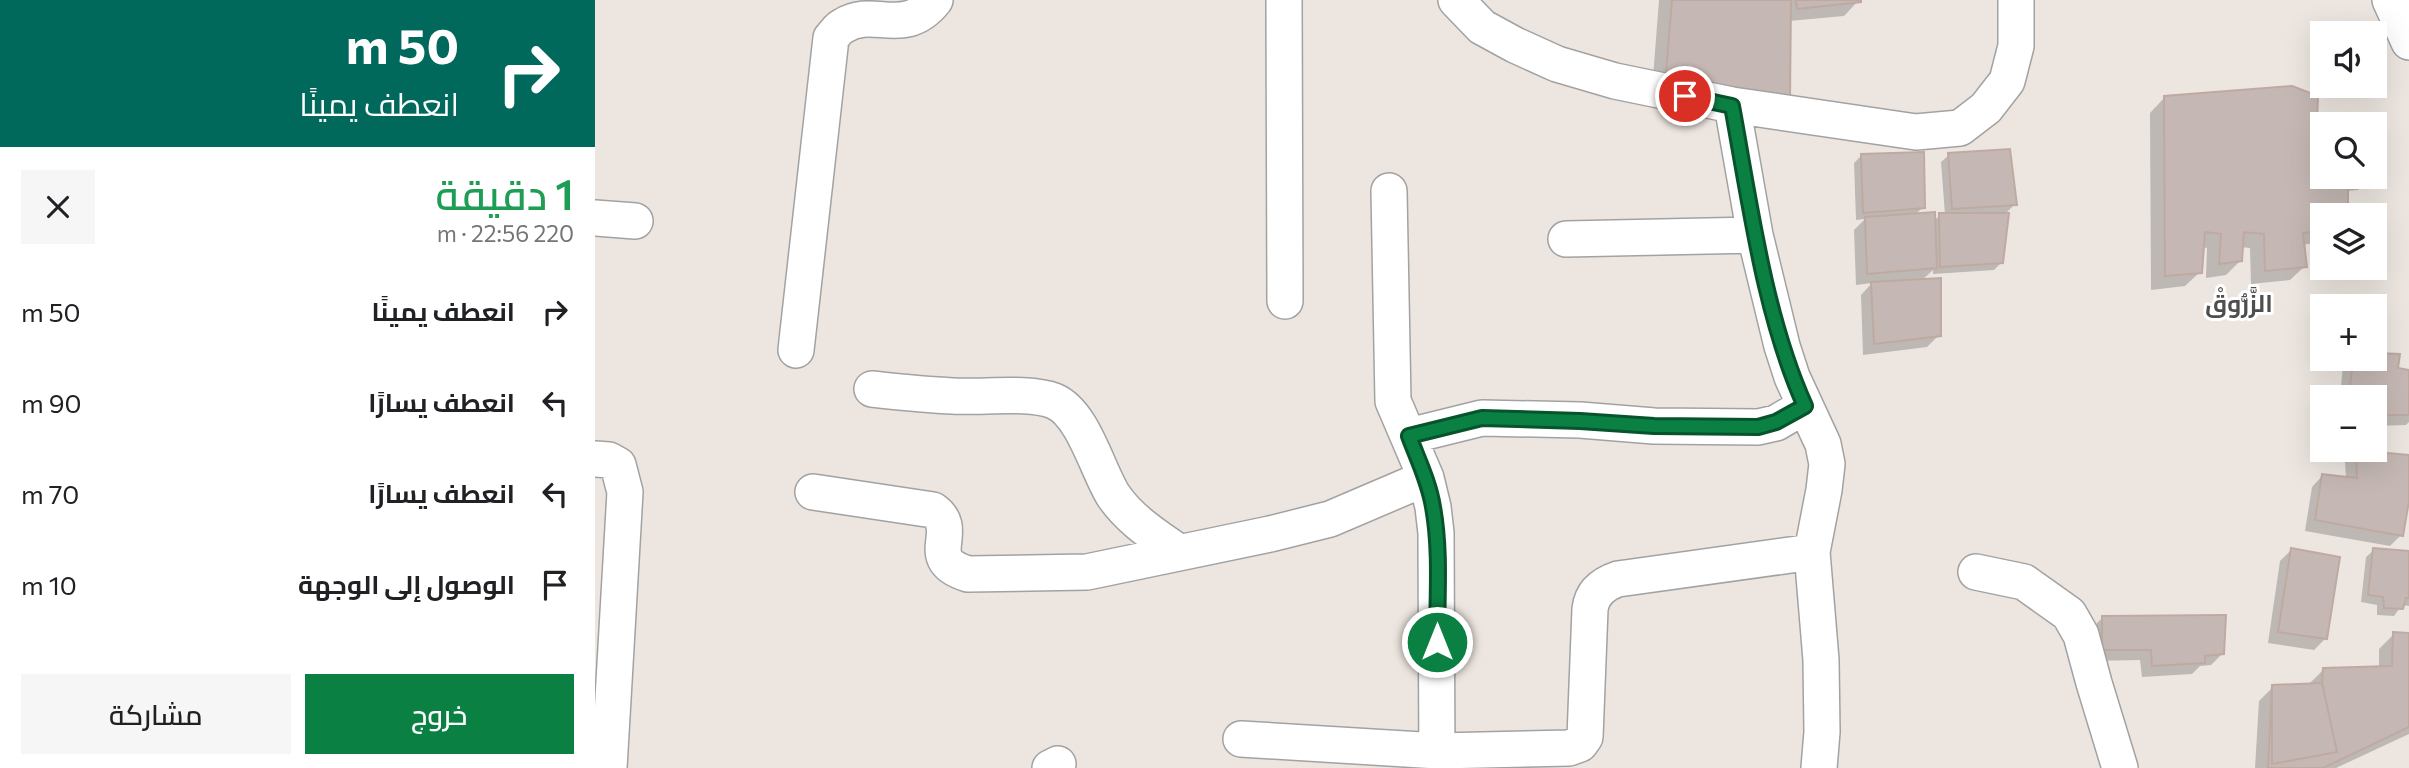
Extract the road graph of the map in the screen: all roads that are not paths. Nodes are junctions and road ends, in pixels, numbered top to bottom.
1 (935, 0) edge
2 (1284, 0) edge
3 (1456, 0) edge
4 (2016, 0) edge
5 (2390, 0) edge
6 (2409, 42) edge
7 (1732, 106) junction
8 (1389, 191) dead end
9 (595, 218) edge
10 (635, 221) dead end
11 (1755, 235) junction
12 (1566, 239) dead end
13 (1285, 301) dead end
14 (796, 350) dead end
15 (873, 389) dead end
16 (1805, 406) junction
17 (1409, 436) junction
18 (595, 459) edge
19 (1426, 478) junction
20 (813, 492) dead end
21 (1177, 551) junction
22 (1812, 552) junction
23 (1976, 572) dead end
24 (1241, 739) dead end
25 (1437, 759) edge
26 (609, 768) edge
27 (1819, 768) edge
28 (2120, 768) edge

1 - 14 street
2 - 13 street
3 - 7 street
4 - 7 street
5 - 6 street
7 - 11 street
8 - 17 street
9 - 10 street
11 - 12 street
11 - 16 street
15 - 21 street
16 - 17 street
16 - 22 street
17 - 19 street
18 - 26 street
19 - 21 street
19 - 25 street
20 - 21 street
22 - 25 street
22 - 27 street
23 - 28 street
24 - 25 street

